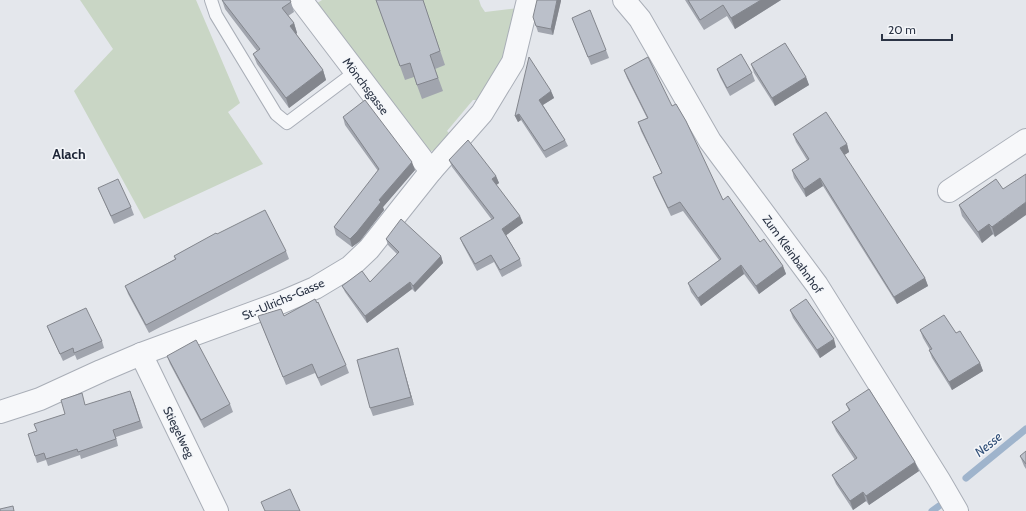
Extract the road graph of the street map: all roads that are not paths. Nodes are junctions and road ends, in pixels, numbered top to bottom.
1 (211, 0) edge
2 (301, 0) edge
3 (528, 0) edge
4 (624, 0) edge
5 (355, 72) junction
6 (1026, 140) edge
7 (431, 171) junction
8 (949, 192) dead end
9 (141, 354) junction
10 (0, 412) edge
11 (217, 511) edge
12 (957, 511) edge

1 - 5 lane
2 - 5 street, Mönchsgasse
3 - 7 street, St.-Ulrichs-Gasse
4 - 12 street, Zum Kleinbahnhof
5 - 7 street, Mönchsgasse
6 - 8 street
7 - 9 street, St.-Ulrichs-Gasse
9 - 10 street, St.-Ulrichs-Gasse
9 - 11 street, Stiegelweg

